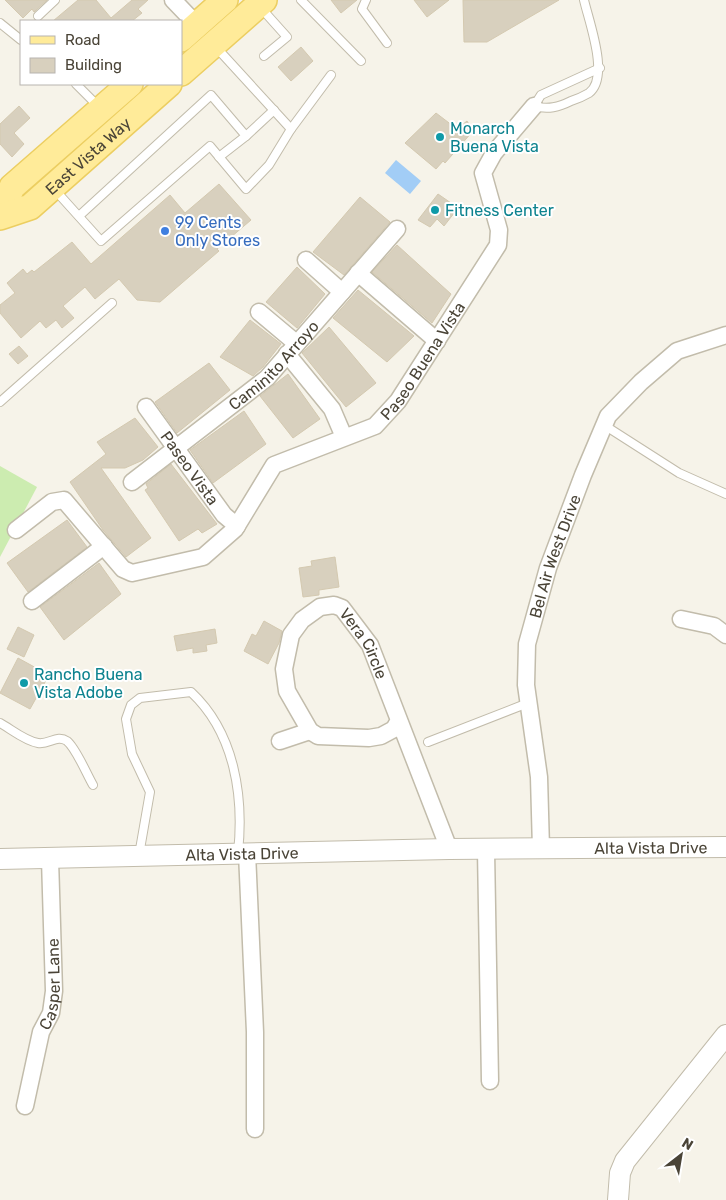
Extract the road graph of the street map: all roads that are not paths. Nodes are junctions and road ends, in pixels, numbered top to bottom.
1 (55, 0) edge
2 (173, 0) edge
3 (225, 0) edge
4 (301, 0) edge
5 (366, 0) edge
6 (584, 0) edge
7 (255, 2) edge
8 (38, 16) dead end
9 (0, 24) edge
10 (189, 32) edge
11 (20, 39) edge
12 (387, 43) dead end
13 (214, 44) junction
14 (264, 56) dead end
15 (361, 61) dead end
16 (600, 68) junction
17 (182, 72) edge
18 (331, 76) dead end
19 (77, 85) edge
20 (129, 85) edge
21 (168, 85) edge
22 (534, 106) junction
23 (101, 109) junction
24 (274, 110) junction
25 (291, 129) junction
26 (246, 136) junction
27 (219, 157) junction
28 (52, 187) junction
29 (0, 216) edge
30 (78, 216) junction
31 (397, 229) dead end
32 (306, 260) dead end
33 (358, 273) junction
34 (342, 292) junction
35 (112, 304) dead end
36 (259, 312) dead end
37 (726, 335) edge
38 (437, 341) junction
39 (291, 348) junction
40 (0, 402) edge
41 (146, 407) dead end
42 (604, 425) junction
43 (344, 437) junction
44 (175, 448) junction
45 (132, 482) dead end
46 (726, 494) edge
47 (237, 526) junction
48 (16, 530) dead end
49 (104, 546) junction
50 (32, 601) dead end
51 (681, 619) dead end
52 (726, 635) edge
53 (528, 702) junction
54 (398, 722) junction
55 (0, 723) edge
56 (310, 731) junction
57 (280, 741) dead end
58 (428, 742) dead end
59 (93, 785) dead end
60 (726, 847) edge
61 (449, 849) junction
62 (541, 849) junction
63 (486, 850) junction
64 (242, 853) junction
65 (138, 856) junction
66 (0, 859) edge
67 (50, 859) junction
68 (726, 1034) edge
69 (490, 1081) dead end
70 (25, 1106) dead end
71 (255, 1129) dead end
72 (618, 1200) edge

1 - 8 lane
2 - 10 street
3 - 10 main road
4 - 15 lane
5 - 12 lane
6 - 16 lane
7 - 13 main road
7 - 14 lane
9 - 11 lane
13 - 17 main road
13 - 24 lane
16 - 22 lane
16 - 22 lane
18 - 25 lane
19 - 23 lane
20 - 23 main road, East Vista Way
21 - 28 main road, East Vista Way
22 - 38 street, Paseo Buena Vista
23 - 29 main road, East Vista Way
24 - 25 lane
24 - 26 lane
25 - 27 lane
26 - 27 lane
26 - 30 lane
27 - 30 lane
28 - 29 main road, East Vista Way
28 - 30 lane
31 - 33 street, Caminito Arroyo
32 - 34 street
33 - 34 street, Caminito Arroyo
33 - 38 street
34 - 39 street, Caminito Arroyo
35 - 40 lane
36 - 39 street
37 - 42 street, Bel Air West Drive
38 - 43 street, Paseo Buena Vista
39 - 43 street
39 - 44 street, Caminito Arroyo
41 - 44 street, Paseo Vista
42 - 46 lane
42 - 53 street, Bel Air West Drive
43 - 47 street, Paseo Buena Vista
44 - 45 street, Caminito Arroyo
44 - 47 street, Paseo Vista
47 - 49 street, Paseo Buena Vista
48 - 49 street, Paseo Buena Vista
49 - 50 street
51 - 52 street
53 - 58 lane
53 - 62 street, Bel Air West Drive
54 - 56 street
54 - 56 street, Vera Circle
54 - 61 street, Vera Circle
55 - 59 lane
56 - 57 street
60 - 62 street, Alta Vista Drive
61 - 63 street, Alta Vista Drive
61 - 64 street, Alta Vista Drive
62 - 63 street, Alta Vista Drive
63 - 69 street
64 - 65 street, Alta Vista Drive
64 - 65 lane
64 - 71 street
65 - 67 street, Alta Vista Drive
66 - 67 street, Alta Vista Drive
67 - 70 street, Casper Lane
68 - 72 street

